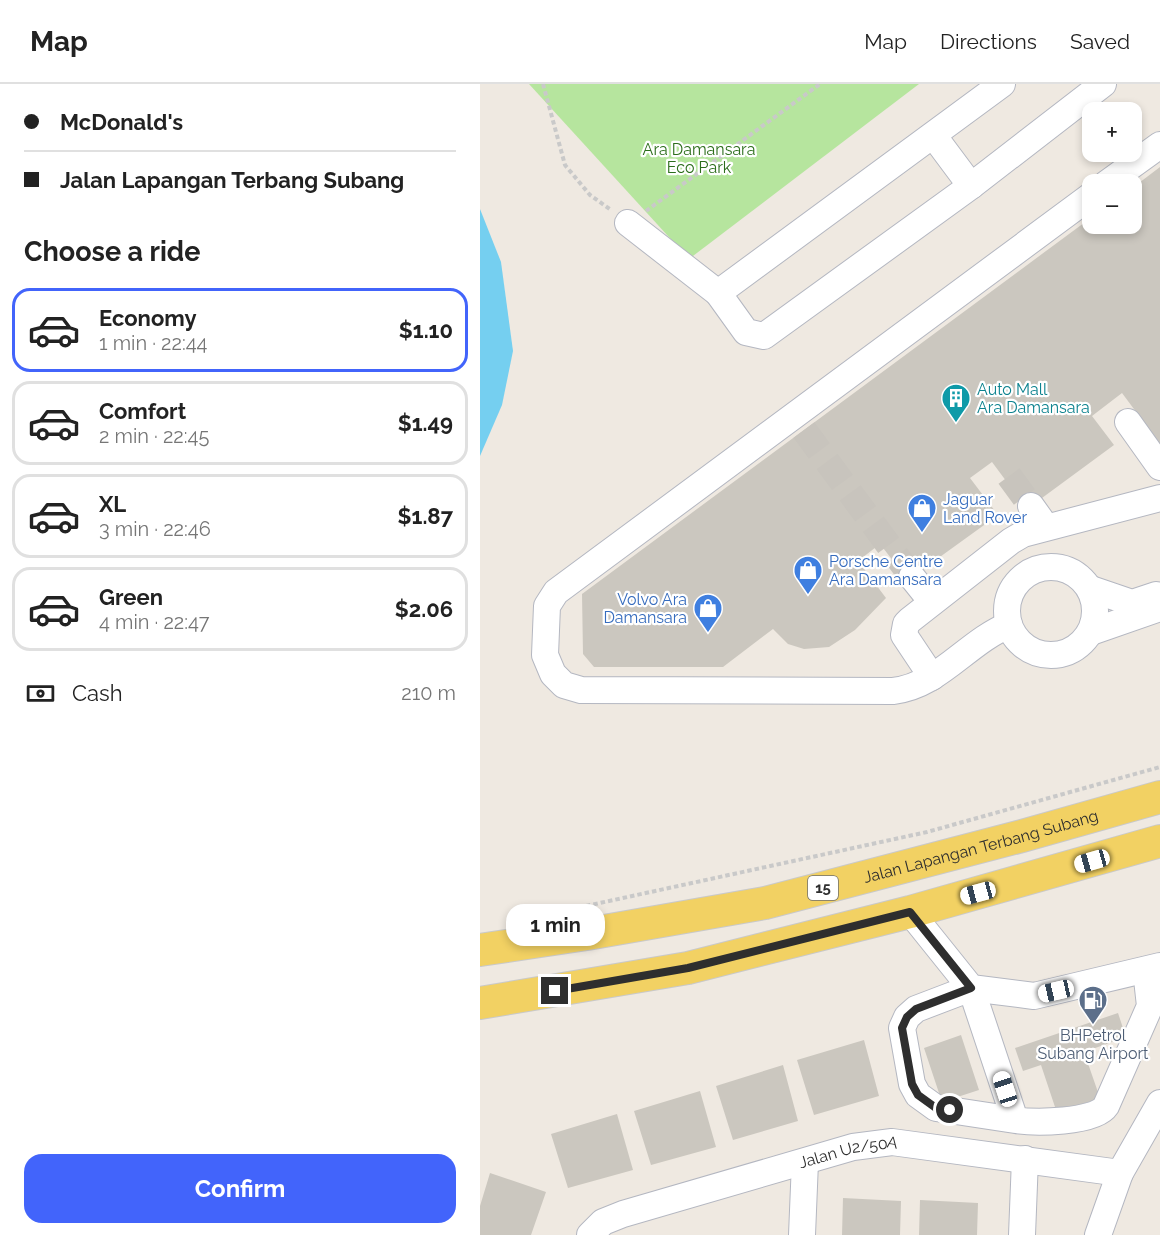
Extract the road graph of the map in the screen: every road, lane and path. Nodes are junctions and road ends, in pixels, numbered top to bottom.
1 (543, 84) edge
2 (820, 84) edge
3 (1002, 84) edge
4 (1102, 84) edge
5 (933, 135) junction
6 (1160, 145) edge
7 (1120, 174) edge
8 (971, 186) junction
9 (1082, 203) edge
10 (628, 223) junction
11 (718, 293) junction
12 (1128, 422) dead end
13 (1160, 467) edge
14 (1160, 498) edge
15 (1031, 506) tunnel mouth
16 (1046, 527) junction
17 (912, 577) tunnel mouth
18 (1091, 590) junction
19 (1160, 594) edge
20 (932, 602) junction
21 (1160, 608) edge
22 (1009, 625) junction
23 (1091, 632) junction
24 (933, 677) junction
25 (1160, 767) edge
26 (1160, 797) edge
27 (1160, 841) edge
28 (580, 907) dead end
29 (910, 912) junction
30 (480, 950) edge
31 (1153, 968) edge
32 (971, 988) junction
33 (484, 1002) edge
34 (1160, 1102) edge
35 (1015, 1120) junction
36 (1025, 1158) junction
37 (805, 1162) junction
38 (1120, 1173) junction
39 (590, 1235) edge
40 (802, 1235) edge
41 (1022, 1235) edge
42 (1098, 1235) edge

1 - 10 path
2 - 10 path
3 - 5 street
4 - 8 street
5 - 8 street
5 - 11 street
6 - 7 street
8 - 11 street
9 - 24 street
10 - 11 street
12 - 13 street
14 - 16 street
15 - 16 street
16 - 20 street
17 - 20 street
18 - 19 street
18 - 22 street
18 - 23 street
20 - 24 street
21 - 23 street
22 - 23 street
22 - 24 street
25 - 28 path
26 - 30 main road, Jalan Lapangan Terbang Subang / 15
27 - 29 main road
29 - 32 street
29 - 33 main road
31 - 32 street
31 - 35 street
32 - 35 street
32 - 35 street
34 - 38 street
36 - 37 street, Jalan U2/50A
36 - 38 street, Jalan U2/50A
36 - 41 street
37 - 39 street, Jalan U2/50A
37 - 40 street
38 - 42 street

